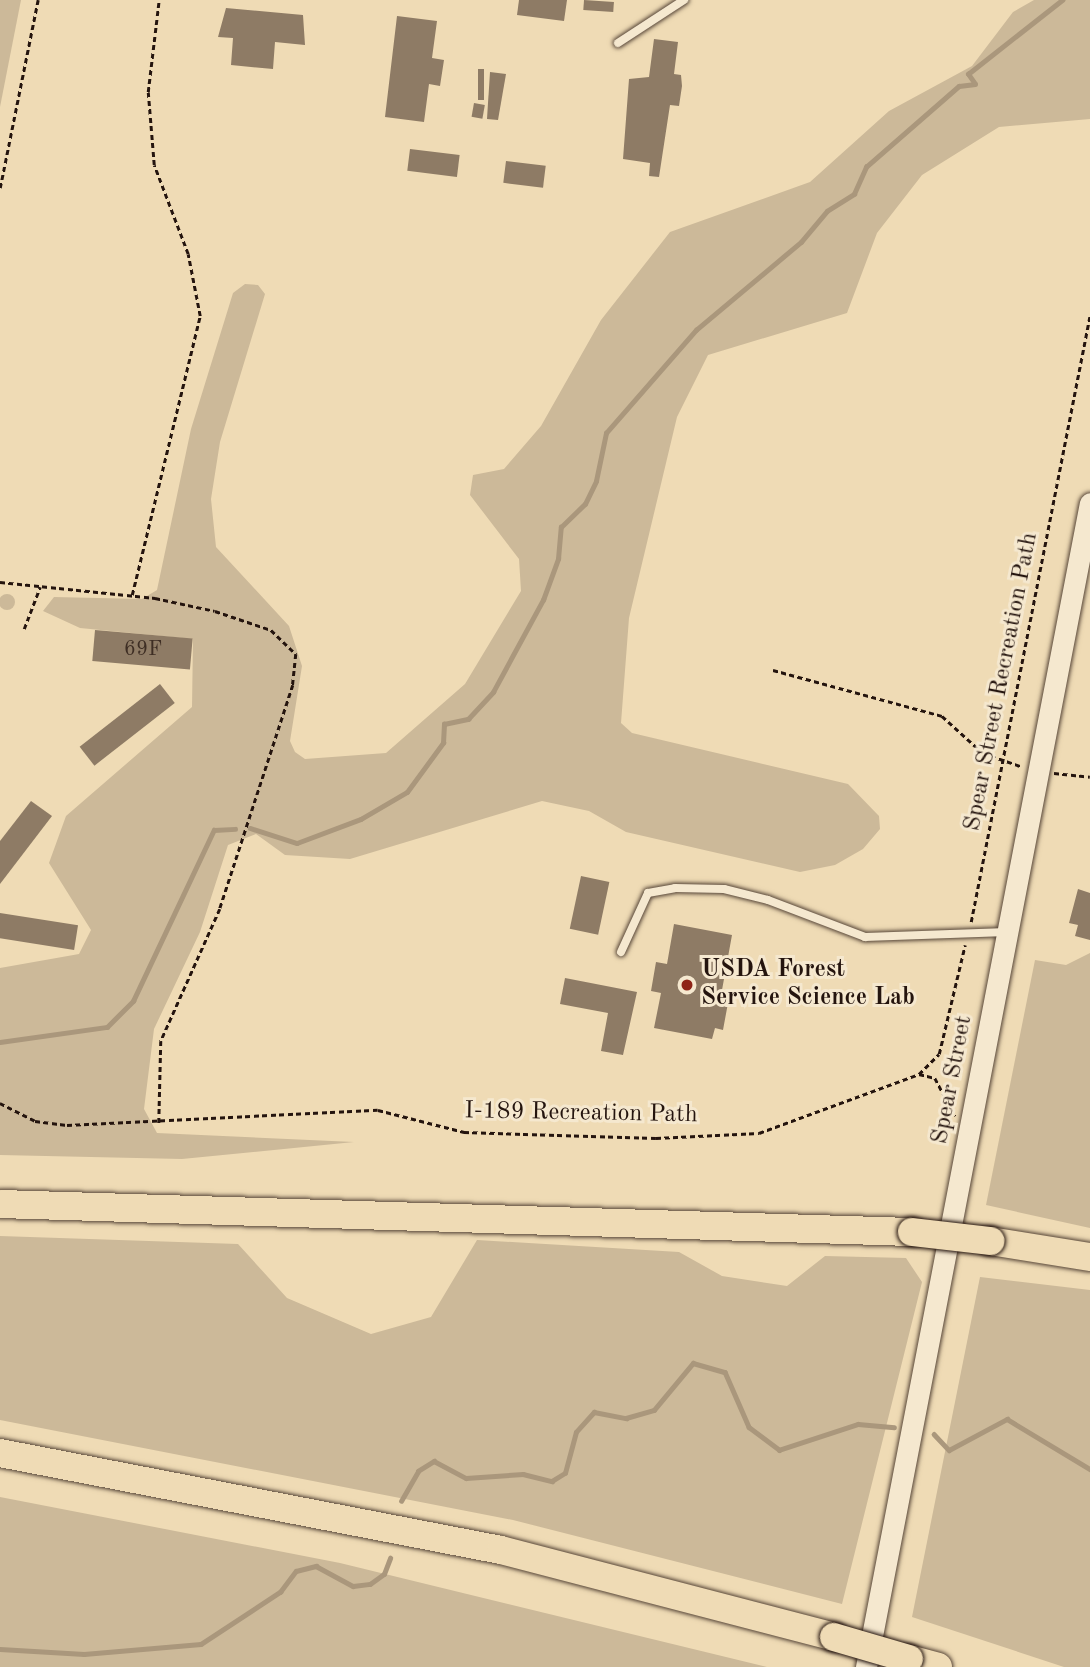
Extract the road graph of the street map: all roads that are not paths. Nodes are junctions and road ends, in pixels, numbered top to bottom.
1 (684, 0) edge
2 (618, 43) dead end
3 (1090, 503) edge
4 (1010, 931) junction
5 (621, 952) dead end
6 (0, 1204) edge
7 (1090, 1257) edge
8 (0, 1453) edge
9 (866, 1667) edge
10 (938, 1667) edge

1 - 2 lane
3 - 4 main road, Spear Street
4 - 5 lane
4 - 9 main road, Spear Street
6 - 7 highway, bridge
8 - 10 highway, bridge

